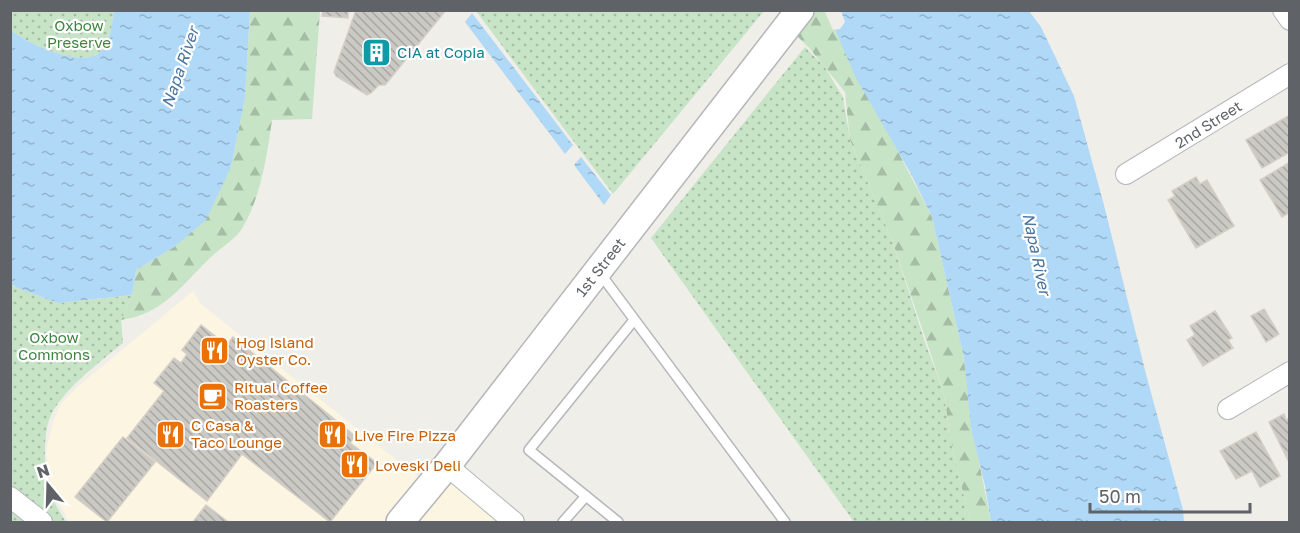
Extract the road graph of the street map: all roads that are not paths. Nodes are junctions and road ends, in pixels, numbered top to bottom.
1 (800, 10) edge
2 (1283, 10) edge
3 (1290, 20) edge
4 (1290, 74) edge
5 (1126, 174) dead end
6 (597, 270) junction
7 (634, 320) junction
8 (1290, 372) edge
9 (1228, 409) dead end
10 (448, 464) junction
11 (586, 496) junction
12 (10, 497) edge
13 (42, 522) edge
14 (400, 522) edge
15 (514, 522) edge
16 (563, 522) edge
17 (618, 522) edge
18 (785, 522) edge

1 - 6 main road, 1st Street
2 - 3 street
4 - 5 street, 2nd Street
6 - 7 lane
6 - 10 main road, 1st Street
7 - 11 lane
7 - 18 lane
8 - 9 street
10 - 14 main road, 1st Street
10 - 15 street
11 - 16 lane
11 - 17 lane
12 - 13 street

